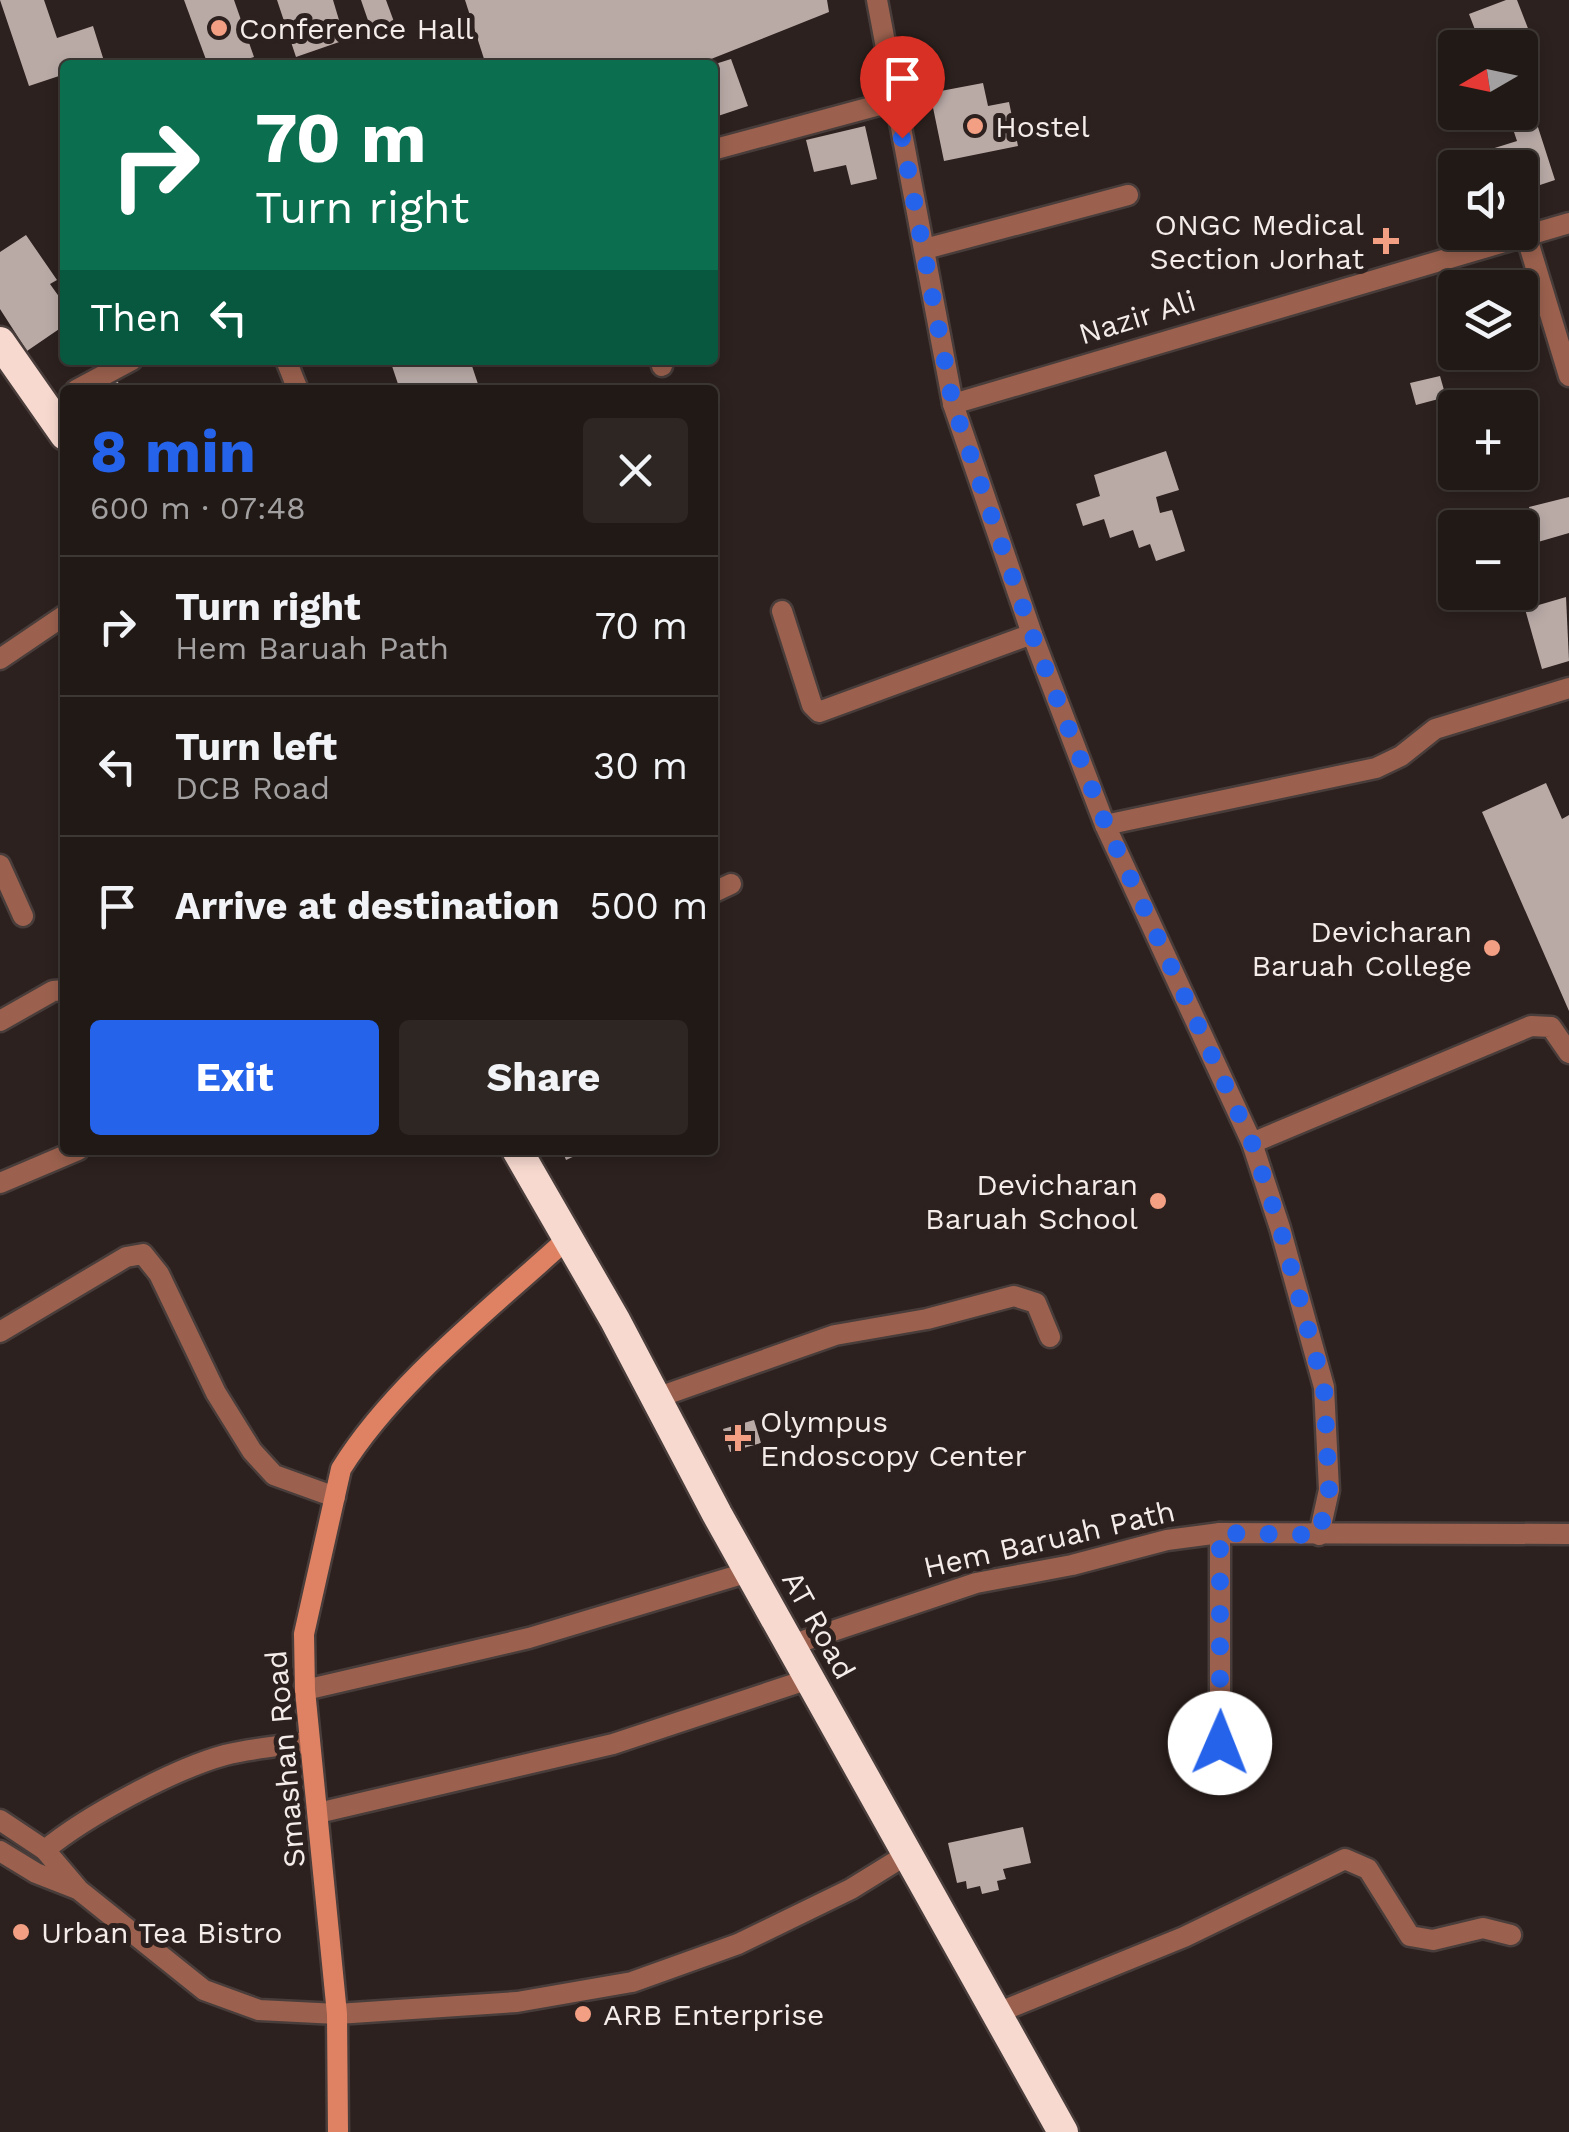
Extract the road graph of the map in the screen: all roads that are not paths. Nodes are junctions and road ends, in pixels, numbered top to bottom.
1 (877, 0) edge
2 (894, 101) junction
3 (718, 148) edge
4 (1128, 195) dead end
5 (1569, 223) edge
6 (1538, 232) edge
7 (925, 249) junction
8 (1478, 250) edge
9 (1530, 250) edge
10 (0, 342) edge
11 (123, 365) edge
12 (1569, 376) edge
13 (85, 385) edge
14 (56, 402) edge
15 (953, 404) junction
16 (782, 611) dead end
17 (60, 618) edge
18 (1032, 634) junction
19 (0, 660) edge
20 (1569, 688) edge
21 (1106, 825) junction
22 (0, 865) edge
23 (23, 916) dead end
24 (60, 990) edge
25 (0, 1021) edge
26 (1569, 1053) edge
27 (1252, 1143) junction
28 (66, 1155) edge
29 (519, 1155) edge
30 (0, 1183) edge
31 (568, 1238) junction
32 (0, 1332) edge
33 (1050, 1337) dead end
34 (656, 1398) junction
35 (334, 1497) junction
36 (1220, 1533) junction
37 (1569, 1534) edge
38 (1319, 1535) junction
39 (750, 1572) junction
40 (790, 1645) junction
41 (810, 1679) junction
42 (304, 1690) junction
43 (310, 1742) junction
44 (1220, 1743) dead end
45 (318, 1814) junction
46 (0, 1820) edge
47 (45, 1850) junction
48 (0, 1851) edge
49 (906, 1855) junction
50 (79, 1890) junction
51 (1511, 1935) dead end
52 (997, 2013) junction
53 (338, 2014) junction
54 (338, 2132) edge
55 (1063, 2132) edge

1 - 2 street
2 - 3 street
2 - 7 street
4 - 7 street
5 - 6 street, Nazir Ali
7 - 15 street
8 - 15 street, Nazir Ali
9 - 12 street
10 - 14 highway
11 - 13 street
15 - 18 street
16 - 18 street
17 - 19 street
18 - 21 street
20 - 21 street
21 - 27 street
22 - 23 street
24 - 25 street
26 - 27 street
27 - 38 street
28 - 30 street
29 - 31 highway, AT Road
31 - 34 highway, AT Road
31 - 35 street, Smashan Road
32 - 35 street
33 - 34 street
34 - 39 highway, AT Road
35 - 42 street, Smashan Road
36 - 38 street, Hem Baruah Path
36 - 40 street, Hem Baruah Path
36 - 44 street
37 - 38 street, Hem Baruah Path
39 - 40 highway, AT Road
39 - 42 street
40 - 41 highway, AT Road
41 - 45 street
41 - 49 highway, AT Road
42 - 43 street, Smashan Road
43 - 45 street, Smashan Road
43 - 47 street
45 - 53 street, Smashan Road
46 - 47 street
47 - 50 street
48 - 50 street
49 - 52 highway, AT Road
49 - 53 street
50 - 53 street
51 - 52 street
52 - 55 highway, AT Road
53 - 54 street, Smashan Road

